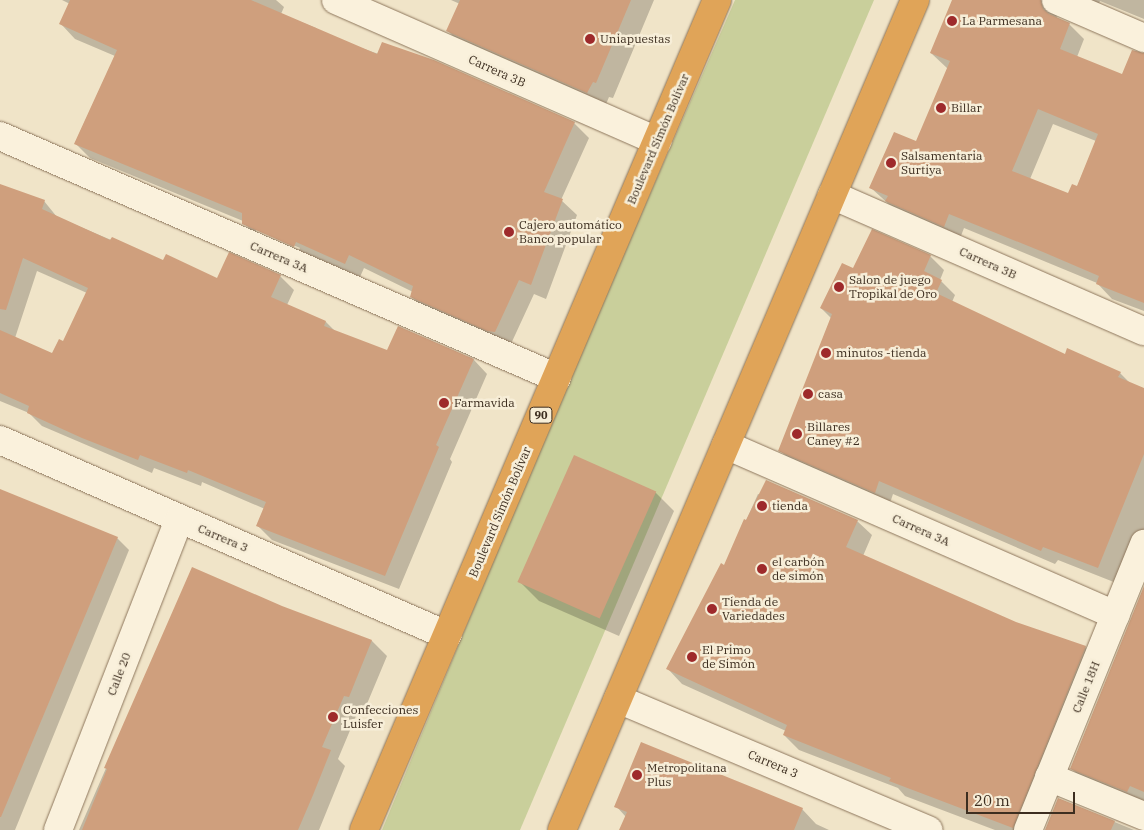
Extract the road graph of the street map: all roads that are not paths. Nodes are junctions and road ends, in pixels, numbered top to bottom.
1 (336, 0) edge
2 (717, 0) edge
3 (915, 0) edge
4 (1056, 0) edge
5 (1144, 38) edge
6 (0, 136) edge
7 (657, 141) junction
8 (832, 195) junction
9 (1144, 331) edge
10 (557, 378) junction
11 (0, 440) edge
12 (726, 445) junction
13 (179, 519) junction
14 (1144, 544) edge
15 (1136, 588) edge
16 (1115, 615) junction
17 (447, 635) junction
18 (618, 699) junction
19 (1050, 777) junction
20 (1144, 816) edge
21 (58, 830) edge
22 (364, 830) edge
23 (562, 830) edge
24 (928, 830) edge
25 (1028, 830) edge

1 - 7 street, Carrera 3B
2 - 7 highway, Boulevard Simón Bolívar / 90
3 - 8 highway
4 - 5 street
6 - 10 street, Carrera 3A
7 - 10 highway, Boulevard Simón Bolívar / 90
8 - 9 street, Carrera 3B
8 - 12 highway
10 - 17 highway, Boulevard Simón Bolívar / 90
11 - 13 street, Carrera 3
12 - 16 street, Carrera 3A
12 - 18 highway
13 - 17 street, Carrera 3
13 - 21 street, Calle 20
14 - 15 street, Calle 18H
15 - 16 street, Calle 18H
16 - 19 street, Calle 18H
17 - 22 highway, Boulevard Simón Bolívar / 90
18 - 23 highway
18 - 24 street, Carrera 3
19 - 20 street
19 - 25 street, Calle 18H

